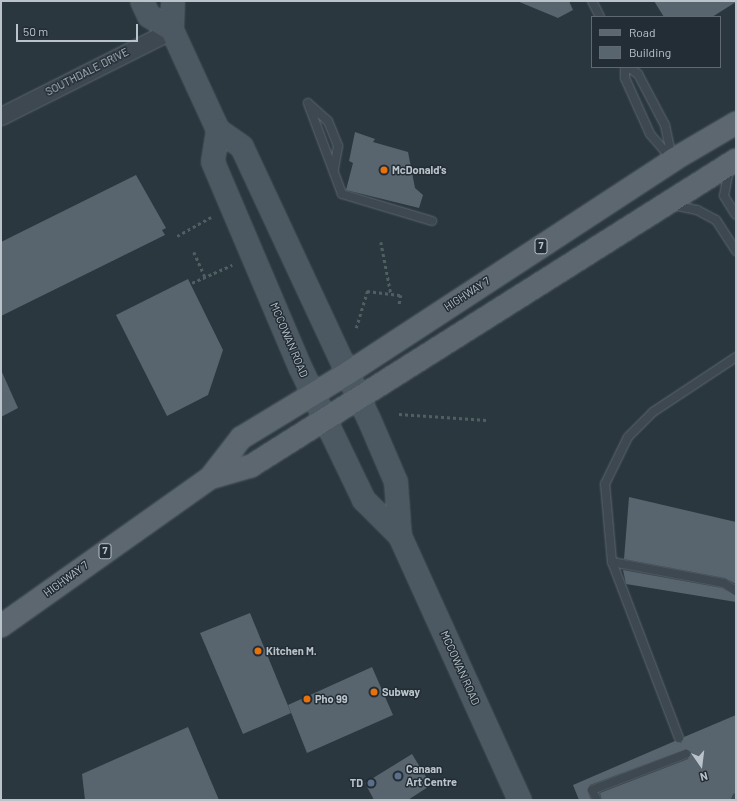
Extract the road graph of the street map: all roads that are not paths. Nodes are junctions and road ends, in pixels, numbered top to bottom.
1 (142, 1) edge
2 (173, 1) edge
3 (592, 1) edge
4 (600, 16) edge
5 (172, 30) junction
6 (625, 68) edge
7 (629, 68) edge
8 (3, 110) edge
9 (736, 123) edge
10 (218, 130) junction
11 (673, 160) junction
12 (733, 162) edge
13 (334, 170) junction
14 (669, 204) junction
15 (736, 215) edge
16 (432, 221) dead end
17 (736, 251) edge
18 (736, 357) edge
19 (348, 373) junction
20 (313, 394) junction
21 (360, 399) junction
22 (326, 420) junction
23 (210, 478) junction
24 (400, 536) junction
25 (612, 562) junction
26 (736, 591) edge
27 (1, 626) edge
28 (679, 738) dead end
29 (686, 754) dead end
30 (736, 797) edge
31 (520, 800) edge
32 (597, 800) edge
33 (735, 800) edge

1 - 5 main road
2 - 5 main road, MCCOWAN ROAD
3 - 4 lane
5 - 8 street, SOUTHDALE DRIVE
5 - 10 main road, MCCOWAN ROAD
6 - 11 lane
7 - 11 lane
9 - 11 main road, HIGHWAY 7 / 7
10 - 19 main road, MCCOWAN ROAD
10 - 20 main road, MCCOWAN ROAD
11 - 19 main road, HIGHWAY 7 / 7
12 - 14 main road, HIGHWAY 7 / 7
12 - 15 lane
13 - 13 lane
13 - 16 lane
14 - 17 lane
14 - 21 main road, HIGHWAY 7 / 7
18 - 25 lane
19 - 20 main road, HIGHWAY 7 / 7
19 - 21 main road, MCCOWAN ROAD
20 - 22 main road, MCCOWAN ROAD
20 - 23 main road, HIGHWAY 7 / 7
21 - 22 main road, HIGHWAY 7 / 7
21 - 24 main road, MCCOWAN ROAD
22 - 23 main road, HIGHWAY 7 / 7
22 - 24 main road, MCCOWAN ROAD
23 - 27 main road, HIGHWAY 7 / 7
24 - 31 main road, MCCOWAN ROAD
25 - 26 lane
25 - 28 lane
29 - 32 lane
30 - 33 lane

